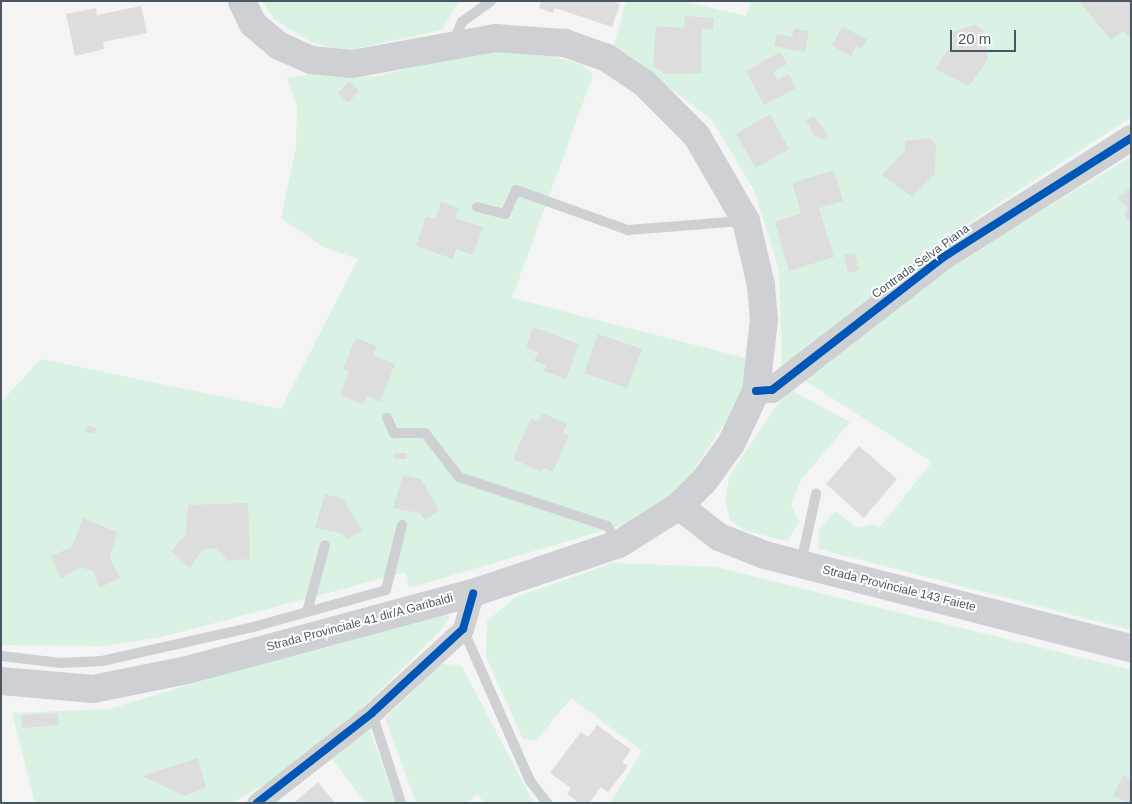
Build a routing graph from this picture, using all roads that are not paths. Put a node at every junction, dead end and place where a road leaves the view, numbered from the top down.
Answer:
1 (242, 1) edge
2 (491, 1) edge
3 (452, 47) junction
4 (1131, 138) edge
5 (477, 208) dead end
6 (746, 221) junction
7 (756, 391) junction
8 (387, 418) dead end
9 (816, 494) dead end
10 (679, 506) junction
11 (402, 525) dead end
12 (619, 544) junction
13 (325, 545) dead end
14 (801, 564) junction
15 (473, 593) junction
16 (307, 612) junction
17 (463, 629) junction
18 (260, 638) junction
19 (1131, 648) edge
20 (1, 656) edge
21 (1, 681) edge
22 (372, 713) junction
23 (257, 803) edge
24 (401, 803) edge
25 (547, 803) edge

1 - 3 main road, Strada Provinciale 41 dir/A Garibaldi
2 - 3 lane
3 - 6 main road, Strada Provinciale 41 dir/A Garibaldi
4 - 7 street, Contrada Selva Piana
5 - 6 lane
6 - 7 main road, Strada Provinciale 41 dir/A Garibaldi
7 - 10 main road, Strada Provinciale 41 dir/A Garibaldi
8 - 12 lane
9 - 14 lane
10 - 12 main road, Strada Provinciale 41 dir/A Garibaldi
10 - 14 main road, Strada Provinciale 143 Faiete
11 - 16 lane
12 - 15 main road, Strada Provinciale 41 dir/A Garibaldi
13 - 16 lane
14 - 19 main road, Strada Provinciale 143 Faiete
15 - 17 street
15 - 18 main road, Strada Provinciale 41 dir/A Garibaldi
16 - 18 lane
17 - 22 street
17 - 25 lane
18 - 20 lane
18 - 21 main road, Strada Provinciale 41 dir/A Garibaldi
22 - 23 street
22 - 24 lane

